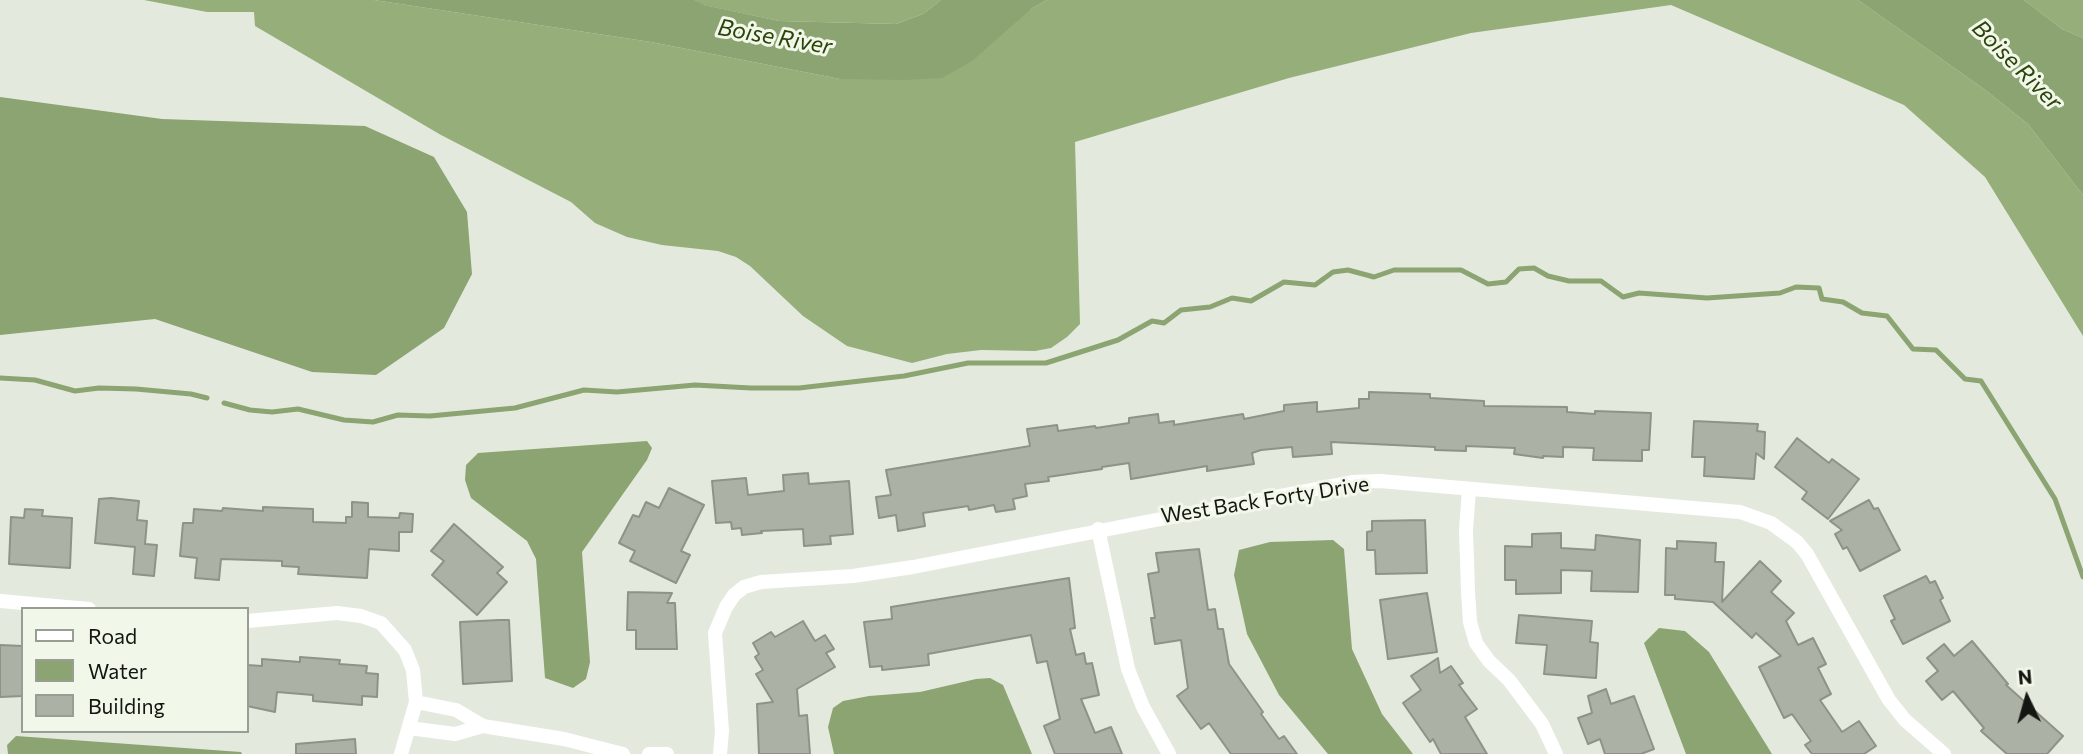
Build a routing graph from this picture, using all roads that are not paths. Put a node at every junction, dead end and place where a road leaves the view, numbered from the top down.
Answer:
1 (1469, 489) junction
2 (1098, 529) junction
3 (0, 601) edge
4 (67, 607) edge
5 (248, 621) edge
6 (416, 702) junction
7 (483, 726) junction
8 (409, 728) junction
9 (401, 754) edge
10 (623, 754) edge
11 (649, 754) edge
12 (667, 754) edge
13 (720, 754) edge
14 (1169, 754) edge
15 (1556, 754) edge
16 (1944, 754) edge

1 - 2 street, West Back Forty Drive
1 - 15 street
1 - 16 street, West Back Forty Drive
2 - 13 street, West Back Forty Drive
2 - 14 street
3 - 4 street
5 - 6 street
6 - 7 street
6 - 8 street
7 - 8 street
7 - 10 street
8 - 9 street
11 - 12 street

